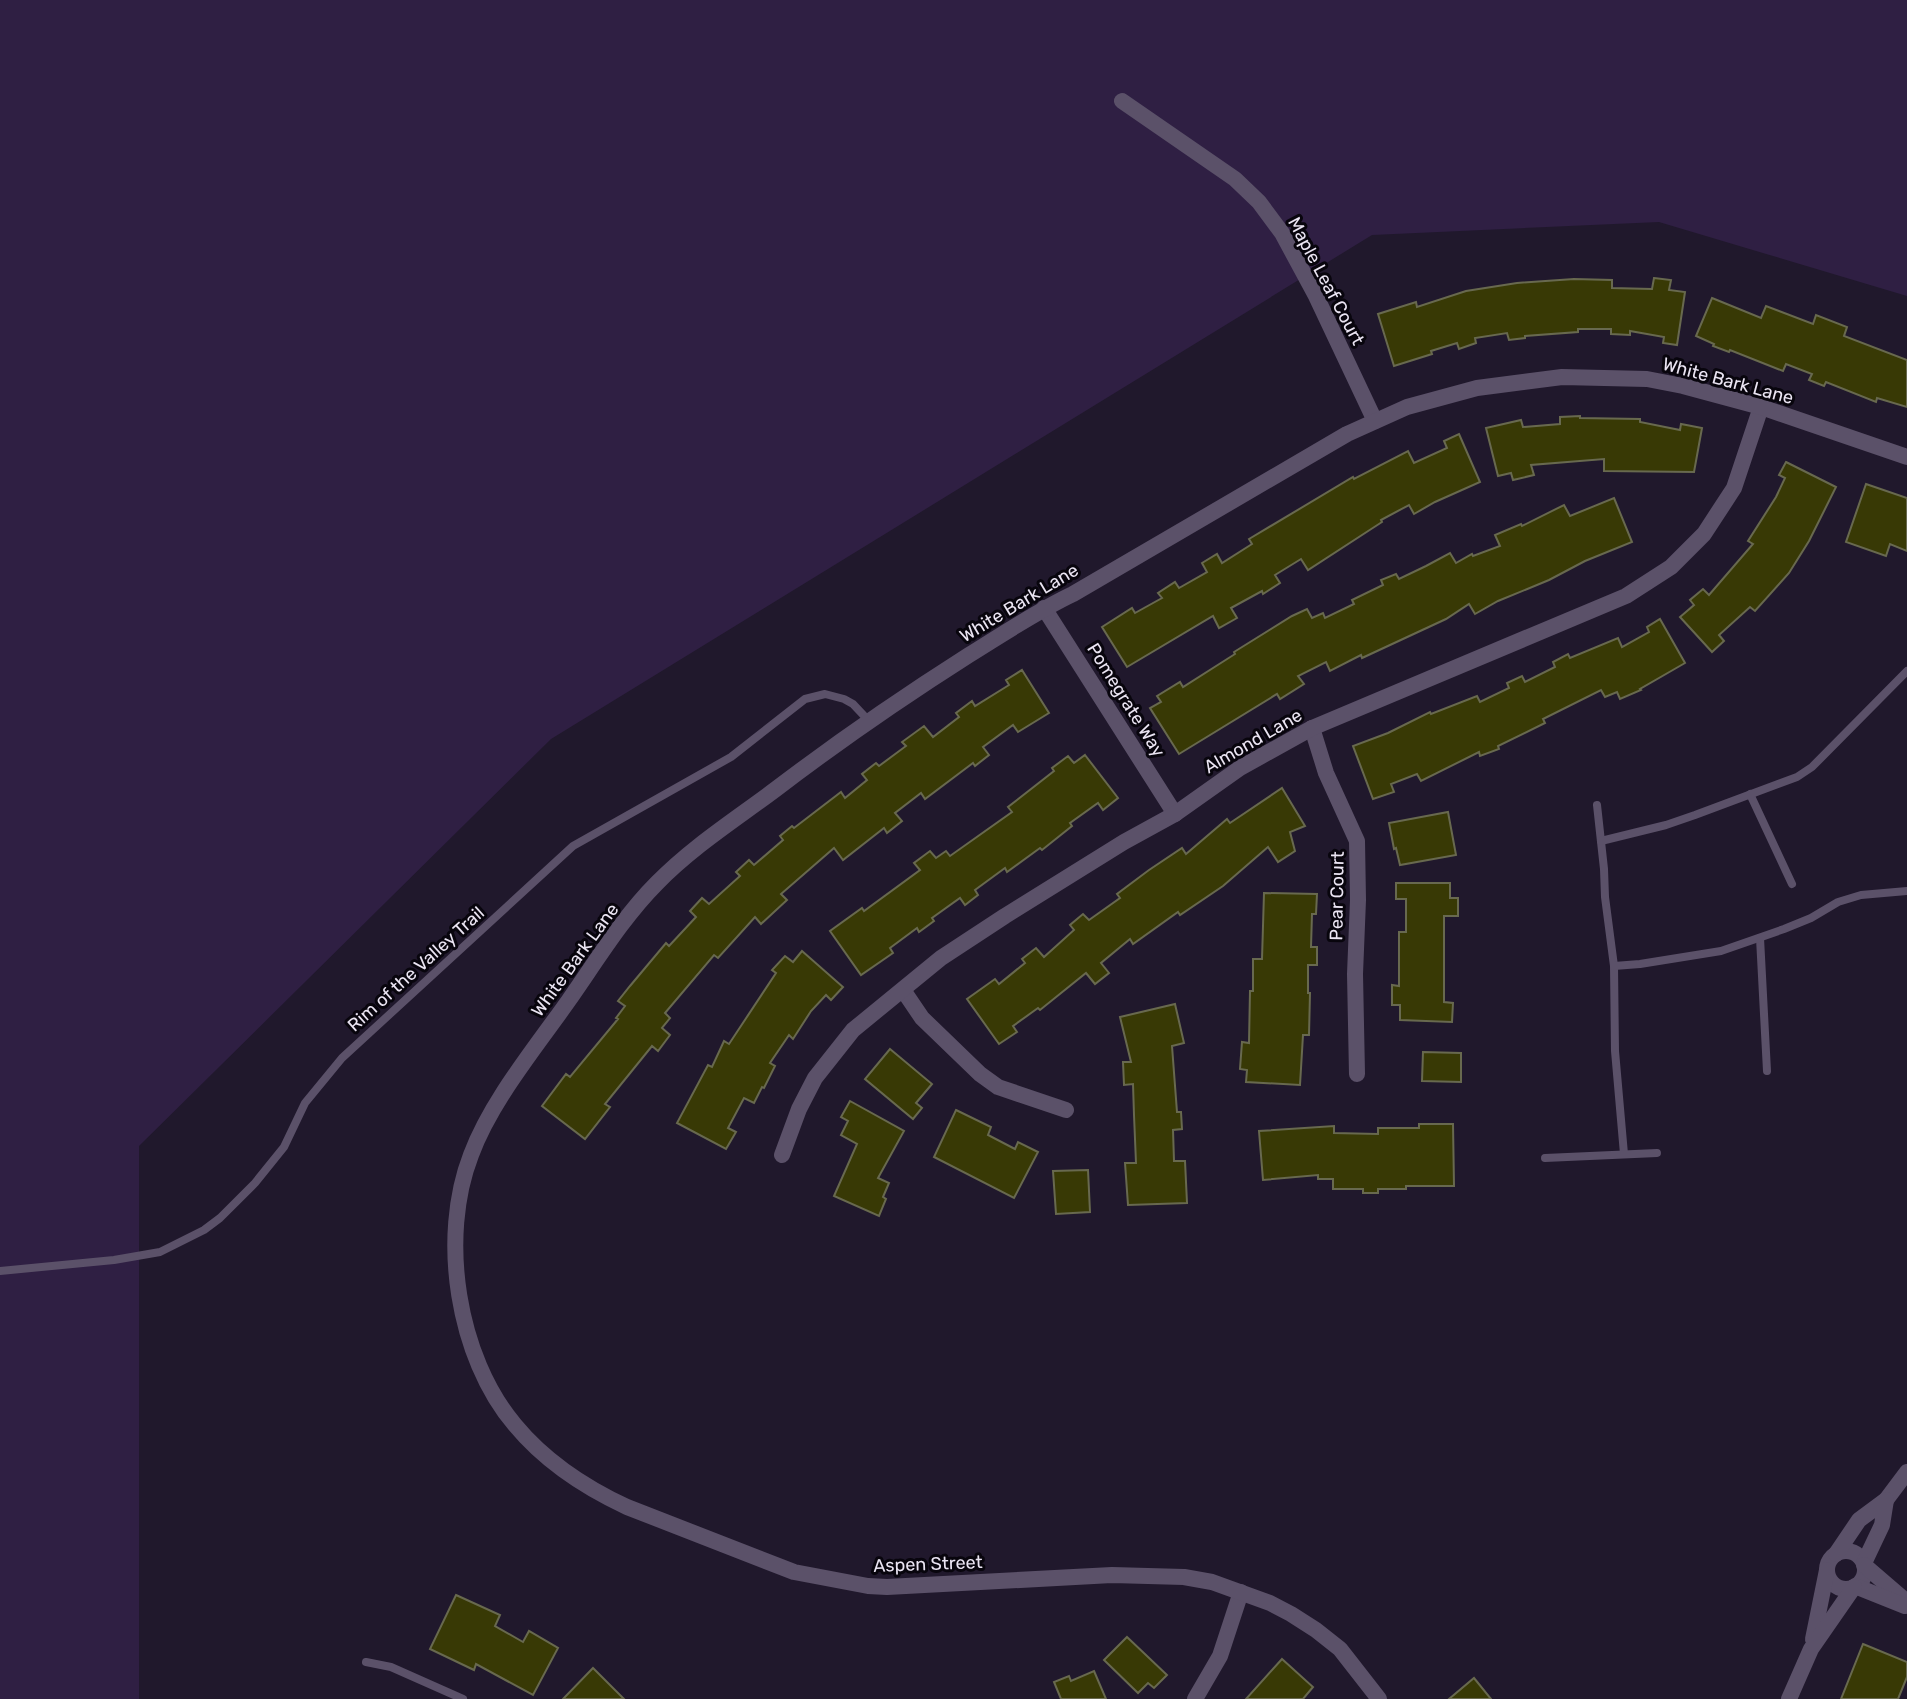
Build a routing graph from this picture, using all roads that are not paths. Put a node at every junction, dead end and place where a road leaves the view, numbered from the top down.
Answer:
1 (1122, 101) dead end
2 (1761, 407) junction
3 (1375, 421) junction
4 (1907, 457) edge
5 (1044, 608) junction
6 (1907, 671) edge
7 (869, 720) junction
8 (1312, 728) junction
9 (1750, 794) junction
10 (1597, 805) dead end
11 (1175, 814) junction
12 (1601, 841) junction
13 (1792, 884) dead end
14 (1907, 891) edge
15 (1760, 938) junction
16 (1614, 966) junction
17 (903, 990) junction
18 (1767, 1071) dead end
19 (1357, 1074) dead end
20 (1066, 1110) dead end
21 (1657, 1153) dead end
22 (1624, 1154) junction
23 (782, 1155) dead end
24 (1545, 1158) dead end
25 (0, 1271) edge
26 (463, 1315) joint
27 (1907, 1472) edge
28 (1886, 1500) junction
29 (1836, 1554) junction
30 (1864, 1564) junction
31 (1828, 1570) junction
32 (1854, 1586) junction
33 (1241, 1592) junction
34 (1907, 1605) edge
35 (1811, 1648) junction
36 (366, 1662) dead end
37 (463, 1699) edge
38 (1195, 1699) edge
39 (1379, 1699) edge
40 (1789, 1699) edge

1 - 3 street, Maple Leaf Court
2 - 3 street, White Bark Lane
2 - 4 street, White Bark Lane
2 - 8 street, Almond Lane
3 - 5 street, White Bark Lane
5 - 7 street, White Bark Lane
5 - 11 street, Pomegrate Way
6 - 9 lane
7 - 25 lane, Rim of the Valley Trail
7 - 26 street, White Bark Lane
8 - 11 street, Almond Lane
8 - 19 street, Pear Court
9 - 12 lane
9 - 13 lane
10 - 12 lane
11 - 17 street, Almond Lane
12 - 16 lane
14 - 15 lane
15 - 16 lane
15 - 18 lane
16 - 22 lane
17 - 20 street
17 - 23 street, Almond Lane
21 - 22 lane
22 - 24 lane
26 - 33 street, Aspen Street
27 - 28 street
28 - 29 street
28 - 30 street
29 - 30 street
29 - 31 street
30 - 32 street
30 - 34 street
31 - 32 street
31 - 35 street
32 - 34 street
32 - 35 street
33 - 38 street
33 - 39 street, Aspen Street
35 - 40 street
36 - 37 lane

